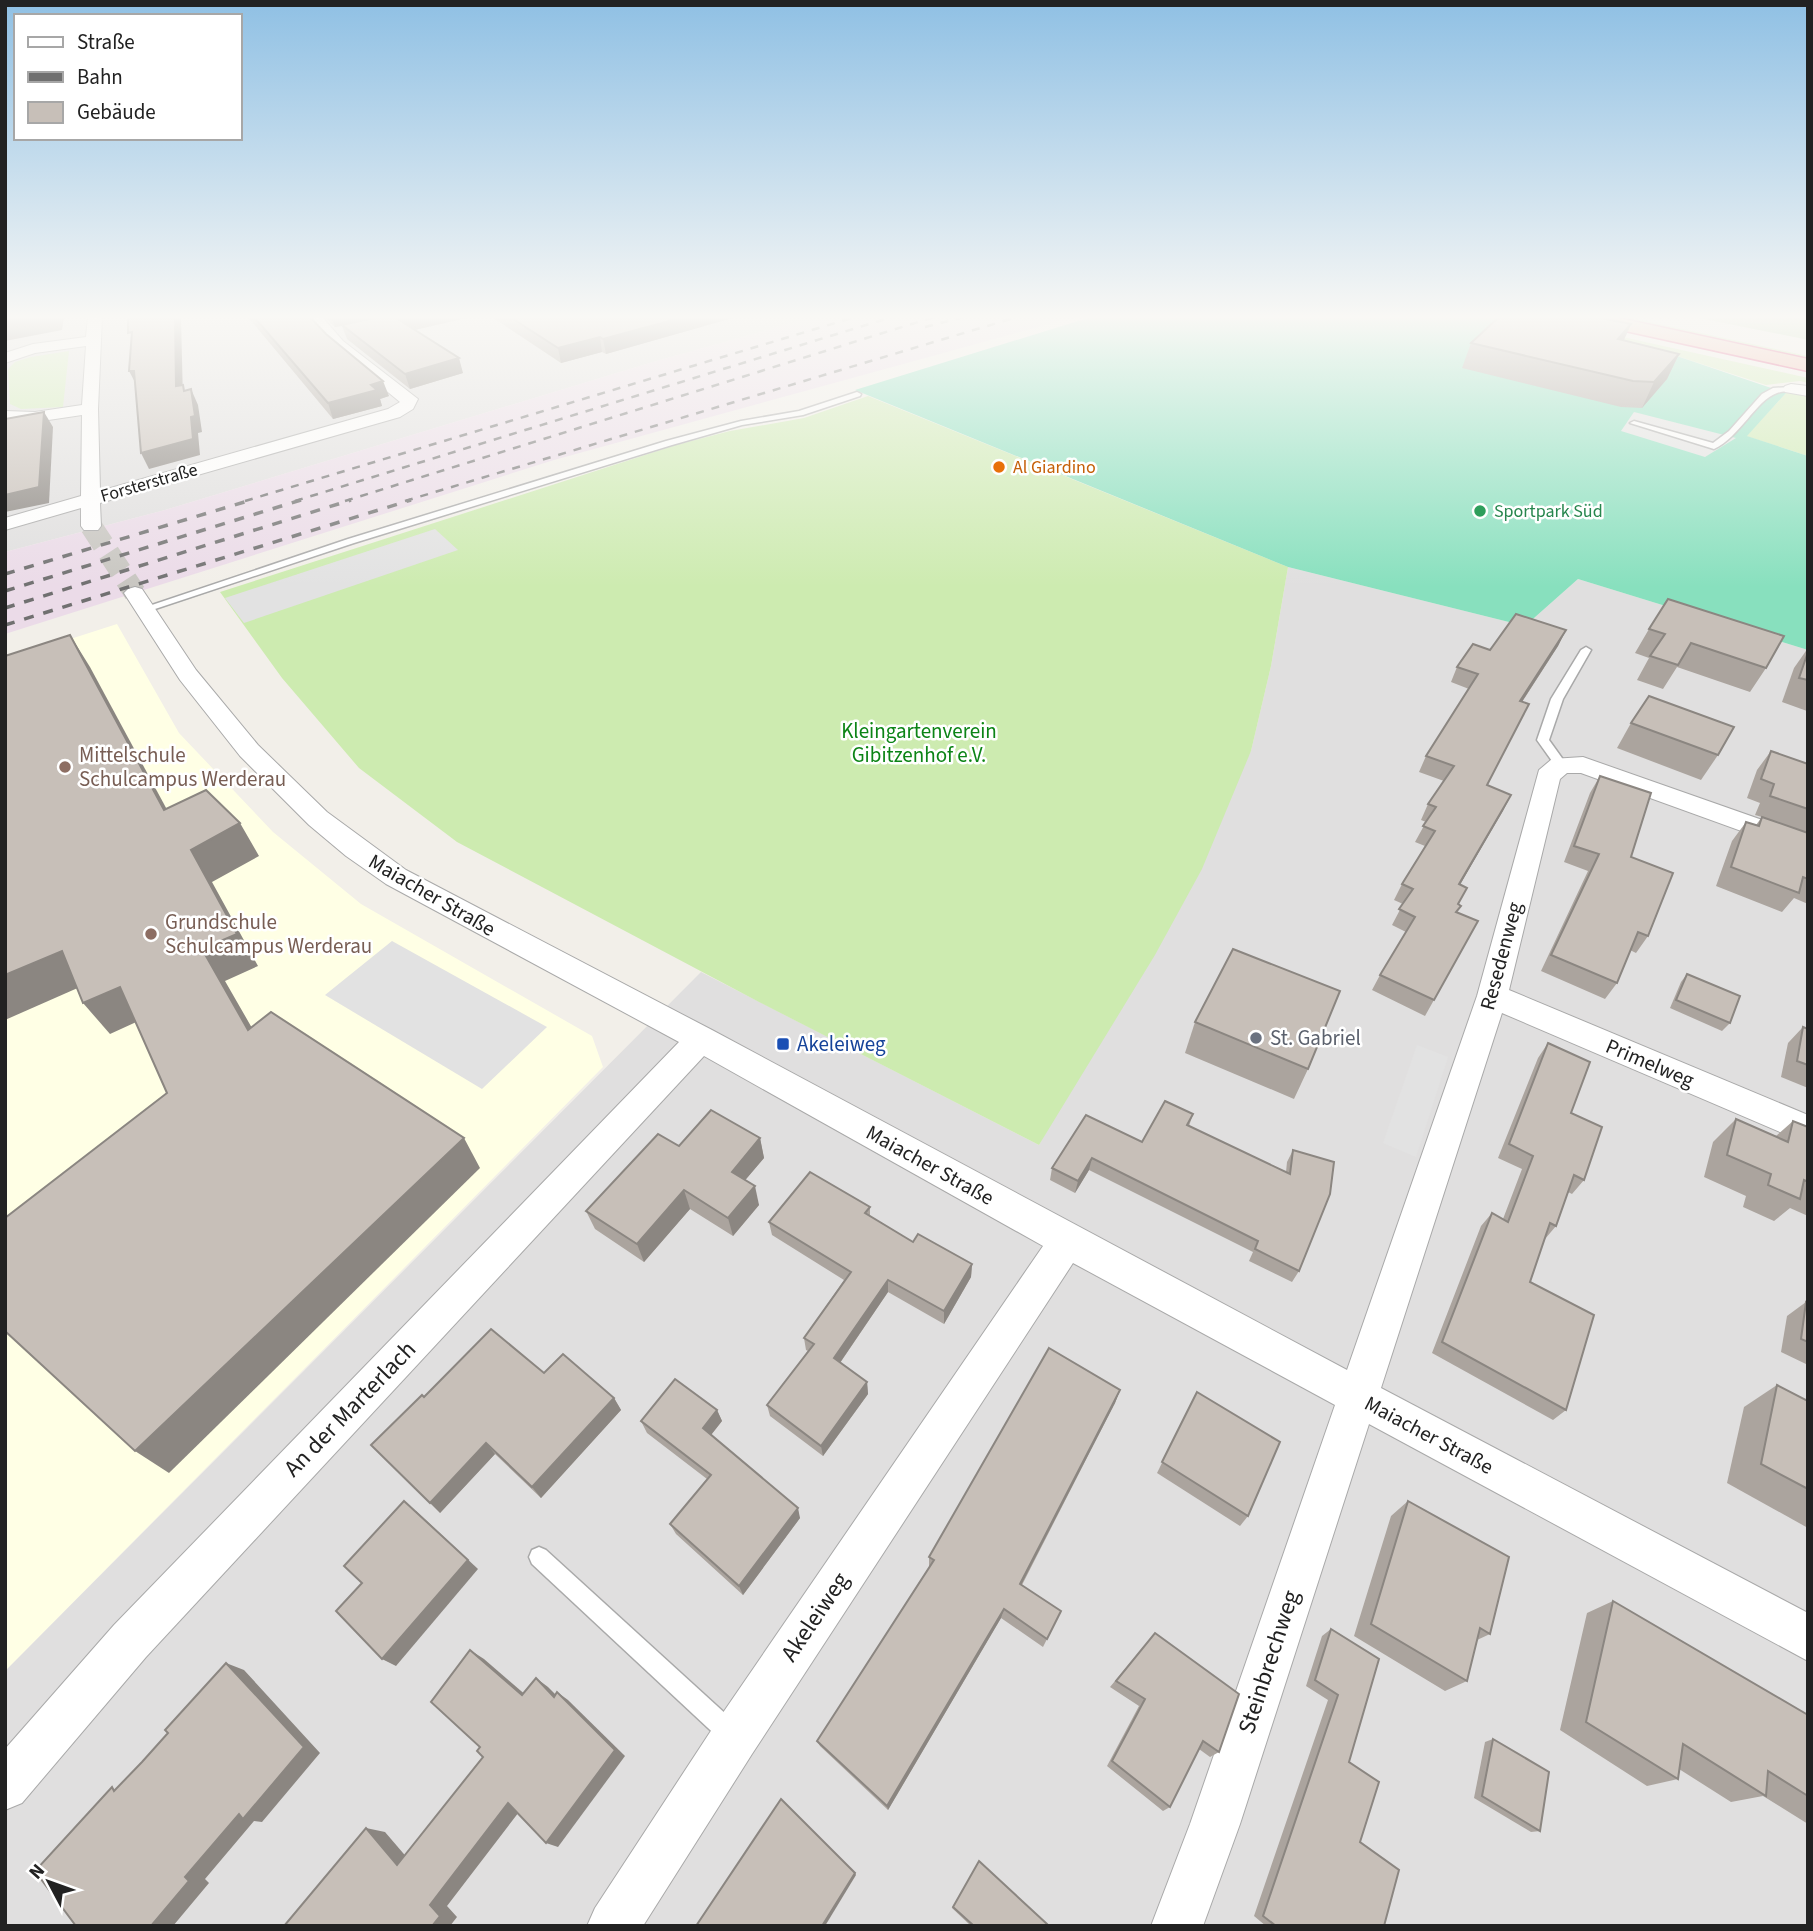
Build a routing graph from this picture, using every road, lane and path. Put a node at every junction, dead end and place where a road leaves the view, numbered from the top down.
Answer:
1 (402, 407) edge
2 (818, 407) edge
3 (1755, 407) edge
4 (90, 410) joint
5 (5, 416) edge
6 (1634, 423) dead end
7 (89, 500) junction
8 (5, 524) edge
9 (91, 526) tunnel mouth
10 (140, 601) joint
11 (1586, 650) dead end
12 (1561, 765) junction
13 (1808, 846) edge
14 (1492, 996) junction
15 (701, 1039) junction
16 (1808, 1130) edge
17 (1067, 1241) junction
18 (1357, 1396) junction
19 (539, 1557) dead end
20 (1808, 1638) edge
21 (735, 1737) junction
22 (5, 1786) edge
23 (613, 1926) edge
24 (1177, 1926) edge

1 - 7 street, Forsterstraße
2 - 10 lane
3 - 6 lane
4 - 5 street
4 - 7 street
7 - 8 street, Forsterstraße
7 - 9 street
10 - 15 street, Maiacher Straße
11 - 12 lane
12 - 13 street
12 - 14 street, Resedenweg
14 - 16 street, Primelweg
14 - 18 street, Resedenweg
15 - 17 street, Maiacher Straße
15 - 22 street, An der Marterlach
17 - 18 street, Maiacher Straße
17 - 21 street, Akeleiweg
18 - 20 street, Maiacher Straße
18 - 24 street, Steinbrechweg
19 - 21 lane
21 - 23 street, Akeleiweg

